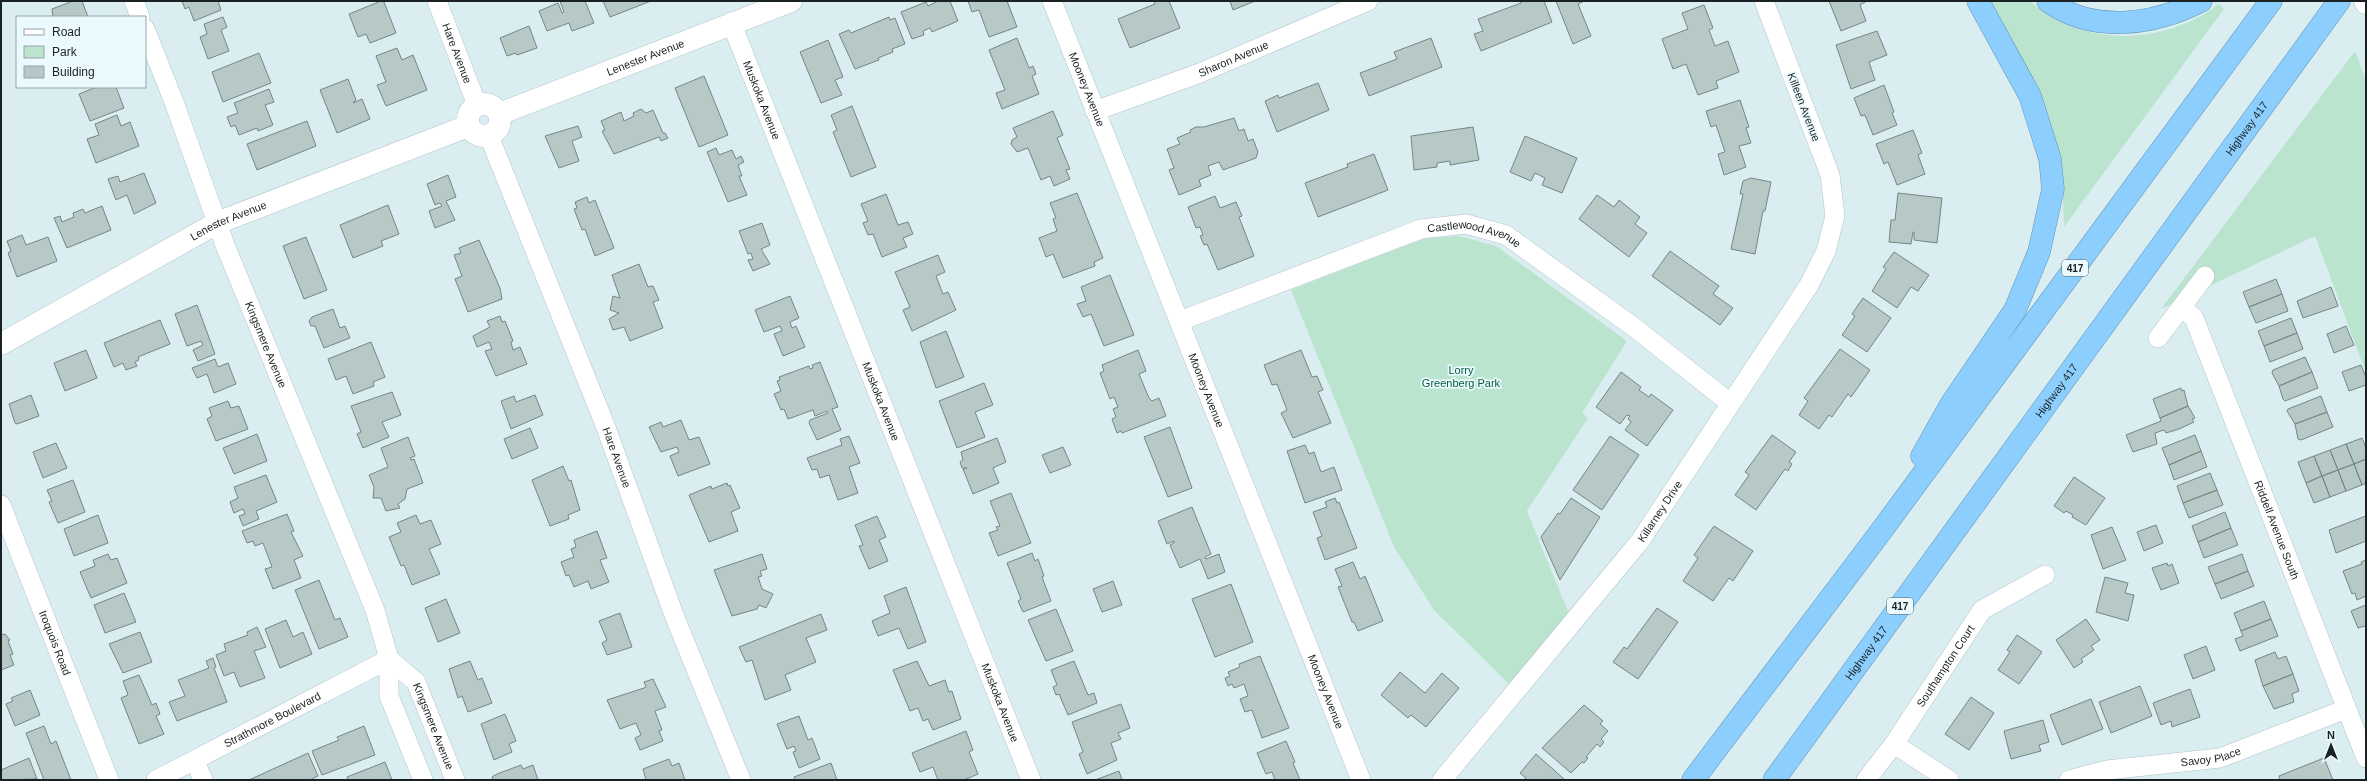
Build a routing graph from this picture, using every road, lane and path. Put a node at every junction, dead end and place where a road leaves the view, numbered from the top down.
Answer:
1 (134, 1) edge
2 (437, 1) edge
3 (791, 1) edge
4 (1052, 1) edge
5 (1368, 1) edge
6 (1764, 1) edge
7 (1978, 1) edge
8 (2048, 1) edge
9 (2201, 1) edge
10 (2272, 1) edge
11 (2338, 3) edge
12 (140, 16) edge
13 (732, 22) junction
14 (146, 32) edge
15 (477, 105) junction
16 (1096, 111) junction
17 (499, 114) junction
18 (468, 126) junction
19 (489, 136) junction
20 (1835, 216) joint
21 (217, 224) junction
22 (2205, 276) dead end
23 (2182, 307) junction
24 (1180, 321) junction
25 (2158, 338) dead end
26 (1, 344) edge
27 (1730, 403) junction
28 (1, 505) edge
29 (1879, 534) junction
30 (2045, 575) dead end
31 (389, 659) junction
32 (2346, 709) junction
33 (1894, 744) junction
34 (2366, 758) edge
35 (195, 761) junction
36 (109, 780) edge
37 (156, 780) edge
38 (203, 780) edge
39 (423, 780) edge
40 (455, 780) edge
41 (740, 780) edge
42 (1031, 780) edge
43 (1361, 780) edge
44 (1442, 780) edge
45 (1693, 780) edge
46 (1774, 780) edge
47 (1866, 780) edge
48 (1949, 780) edge
49 (2069, 780) edge

1 - 12 street
2 - 15 street, Hare Avenue
3 - 13 street, Lenester Avenue
4 - 16 street, Mooney Avenue
5 - 16 street, Sharon Avenue
6 - 20 street, Killeen Avenue
7 - 29 highway
8 - 9 highway
10 - 29 highway, 417
11 - 46 highway, Highway 417 / 417
13 - 17 street, Lenester Avenue
13 - 42 street, Muskoka Avenue
14 - 21 street, Kingsmere Avenue
15 - 17 street
15 - 18 street
16 - 24 street, Mooney Avenue
17 - 19 street
18 - 19 street
18 - 21 street, Lenester Avenue
19 - 41 street, Hare Avenue
20 - 27 street, Killarney Drive
21 - 26 street, Lenester Avenue
21 - 31 street, Kingsmere Avenue
22 - 23 street
23 - 25 street
23 - 32 street, Riddell Avenue South
24 - 27 street, Castlewood Avenue
24 - 43 street, Mooney Avenue
27 - 44 street, Killarney Drive
28 - 36 street, Iroquois Road
29 - 45 highway, 417
30 - 33 street, Southampton Court
31 - 35 street, Strathmore Boulevard
31 - 39 street, Kingsmere Avenue
31 - 40 street, Kingsmere Avenue
32 - 34 street, Riddell Avenue South
32 - 49 street, Savoy Place
33 - 47 street, Southampton Court
33 - 48 street
35 - 37 street, Strathmore Boulevard
35 - 38 street

